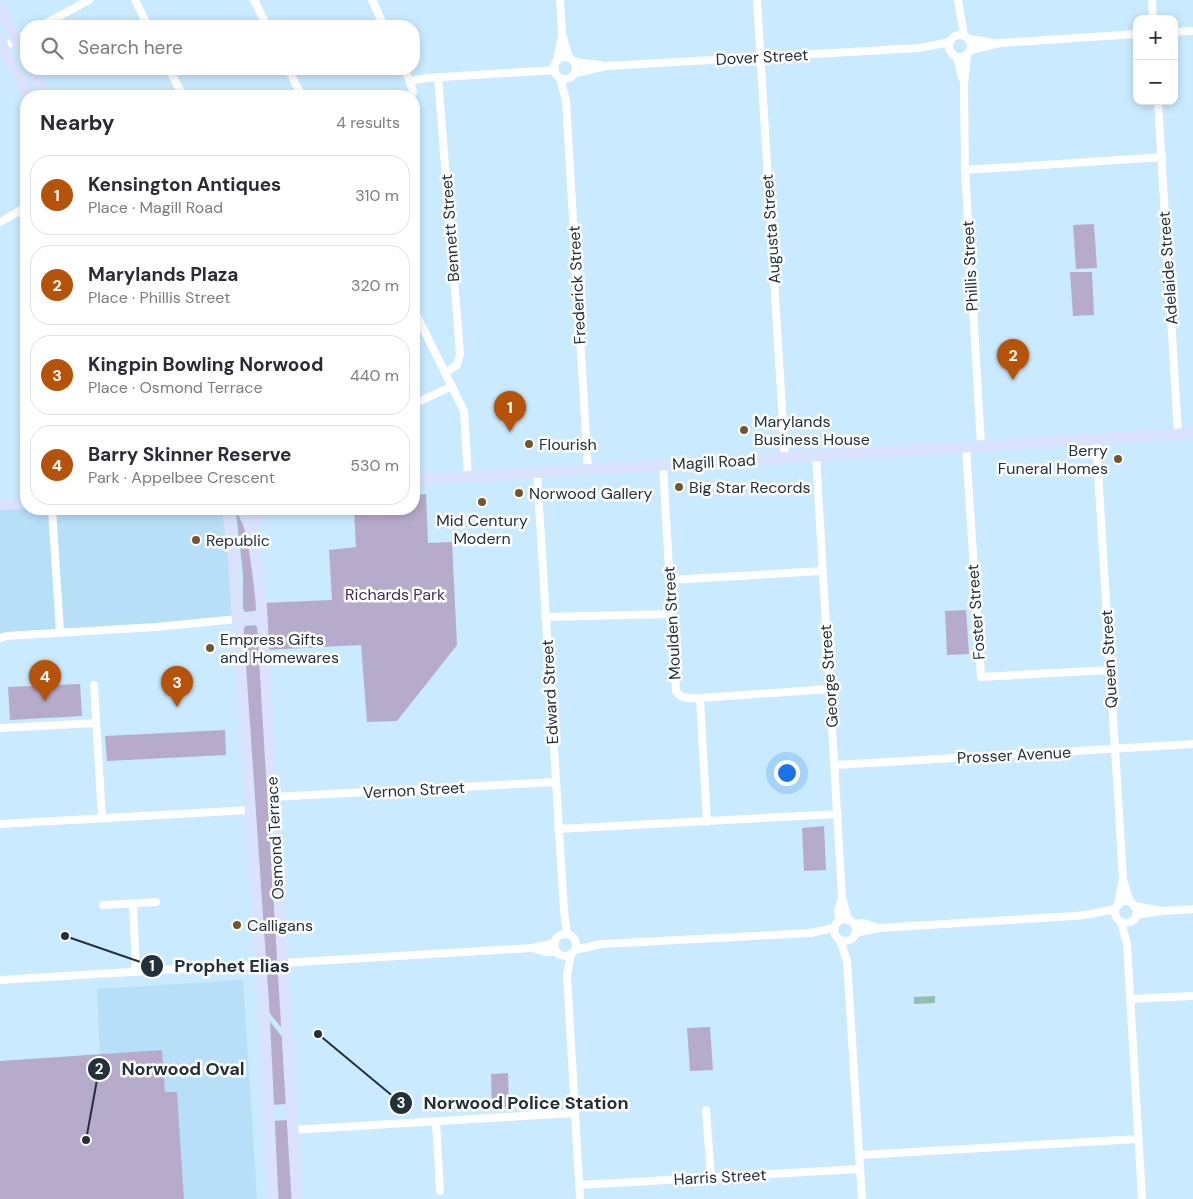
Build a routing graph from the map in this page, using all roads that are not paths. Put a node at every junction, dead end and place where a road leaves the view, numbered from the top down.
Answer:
1 (89, 0) edge
2 (135, 0) edge
3 (254, 0) edge
4 (372, 0) edge
5 (560, 0) edge
6 (758, 0) edge
7 (1152, 0) edge
8 (958, 2) edge
9 (0, 7) edge
10 (1153, 15) edge
11 (52, 20) edge
12 (145, 20) edge
13 (264, 20) edge
14 (381, 20) edge
15 (1193, 30) edge
16 (1178, 32) edge
17 (562, 34) junction
18 (1133, 34) edge
19 (20, 36) edge
20 (20, 37) edge
21 (963, 37) junction
22 (1000, 43) junction
23 (1, 45) edge
24 (950, 46) junction
25 (969, 53) junction
26 (957, 56) junction
27 (761, 57) junction
28 (557, 60) junction
29 (572, 60) junction
30 (606, 66) junction
31 (555, 70) junction
32 (34, 75) edge
33 (172, 75) edge
34 (291, 75) edge
35 (408, 75) edge
36 (573, 76) junction
37 (438, 77) junction
38 (560, 78) junction
39 (410, 81) junction
40 (964, 85) junction
41 (25, 90) edge
42 (41, 90) edge
43 (180, 90) edge
44 (299, 90) edge
45 (412, 90) edge
46 (566, 101) junction
47 (1158, 105) edge
48 (1162, 157) junction
49 (965, 170) junction
50 (20, 210) edge
51 (0, 222) edge
52 (420, 322) edge
53 (445, 372) junction
54 (452, 386) junction
55 (420, 401) edge
56 (1193, 432) edge
57 (1178, 434) junction
58 (1096, 439) junction
59 (981, 446) junction
60 (966, 447) junction
61 (816, 456) junction
62 (786, 458) junction
63 (663, 465) junction
64 (588, 470) junction
65 (537, 473) junction
66 (468, 477) junction
67 (420, 480) edge
68 (20, 503) edge
69 (0, 505) edge
70 (52, 515) edge
71 (228, 515) edge
72 (246, 515) edge
73 (259, 515) edge
74 (251, 533) junction
75 (822, 571) junction
76 (670, 580) junction
77 (671, 614) junction
78 (262, 618) junction
79 (546, 618) junction
80 (238, 620) junction
81 (60, 632) junction
82 (0, 638) edge
83 (1110, 670) junction
84 (94, 685) dead end
85 (829, 689) junction
86 (700, 698) junction
87 (96, 722) junction
88 (0, 728) edge
89 (1193, 744) edge
90 (1114, 749) junction
91 (835, 765) junction
92 (555, 782) junction
93 (272, 797) junction
94 (250, 810) junction
95 (838, 814) junction
96 (102, 818) junction
97 (707, 822) junction
98 (0, 824) edge
99 (558, 829) junction
100 (1123, 878) junction
101 (842, 897) junction
102 (156, 902) dead end
103 (133, 904) junction
104 (1132, 904) junction
105 (103, 905) dead end
106 (1193, 909) edge
107 (1161, 911) junction
108 (1117, 913) junction
109 (1136, 915) junction
110 (851, 922) junction
111 (1130, 922) junction
112 (878, 928) junction
113 (837, 931) junction
114 (564, 935) junction
115 (853, 936) junction
116 (575, 940) junction
117 (555, 943) junction
118 (601, 944) junction
119 (1127, 944) junction
120 (532, 948) junction
121 (573, 952) junction
122 (559, 953) junction
123 (847, 961) junction
124 (282, 963) junction
125 (260, 964) junction
126 (136, 972) junction
127 (567, 975) junction
128 (0, 980) edge
129 (1193, 996) edge
130 (1131, 999) junction
131 (706, 1110) dead end
132 (574, 1113) junction
133 (436, 1122) junction
134 (292, 1130) junction
135 (1138, 1139) junction
136 (859, 1155) junction
137 (860, 1168) junction
138 (711, 1177) junction
139 (579, 1185) junction
140 (440, 1191) dead end
141 (272, 1199) edge
142 (297, 1199) edge
143 (580, 1199) edge
144 (862, 1199) edge
145 (1142, 1199) edge

1 - 11 street
2 - 12 street
3 - 13 street
4 - 14 street
5 - 17 street
6 - 27 street, Augusta Street
7 - 10 street
8 - 21 street
9 - 19 street
15 - 16 street
17 - 28 street
17 - 29 street
18 - 22 street
20 - 23 street
21 - 22 street
21 - 24 street
21 - 25 street, Phillis Street
22 - 25 street
23 - 41 street
24 - 26 street
24 - 27 street, Dover Street
25 - 26 street
25 - 40 street, Phillis Street
26 - 40 street, Phillis Street
27 - 30 street, Dover Street
27 - 62 street, Augusta Street
28 - 29 street
28 - 31 street
29 - 30 street, Dover Street
29 - 36 street
30 - 36 street, Dover Street
31 - 37 street
31 - 38 street
32 - 42 street
33 - 43 street
34 - 44 street
35 - 39 street
36 - 38 street
36 - 46 street, Frederick Street
37 - 39 street
37 - 53 street, Bennett Street
38 - 46 street, Frederick Street
39 - 45 street
40 - 49 street, Phillis Street
46 - 64 street, Frederick Street
47 - 48 street, Adelaide Street
48 - 49 street
48 - 57 street, Adelaide Street
49 - 59 street, Phillis Street
50 - 51 street
52 - 53 street
53 - 54 street
54 - 55 street
54 - 66 street
56 - 57 street, Magill Road
57 - 58 street, Magill Road
58 - 59 street, Magill Road
58 - 83 street, Queen Street
59 - 60 street, Magill Road
60 - 61 street, Magill Road
60 - 83 street, Foster Street
61 - 62 street, Magill Road
61 - 75 street, George Street
62 - 63 street, Magill Road
63 - 64 street, Magill Road
63 - 76 street, Moulden Street
64 - 65 street, Magill Road
65 - 66 street, Magill Road
65 - 79 street, Edward Street
66 - 67 street, Magill Road
68 - 69 street
70 - 81 street
71 - 80 street, Osmond Terrace
72 - 74 street, Osmond Terrace
73 - 74 street
74 - 78 street, Osmond Terrace
75 - 76 street
75 - 85 street, George Street
76 - 77 street, Moulden Street
77 - 79 street
77 - 86 street, Moulden Street
78 - 80 street
78 - 93 street, Osmond Terrace
79 - 92 street, Edward Street
80 - 81 street
80 - 94 street, Osmond Terrace
81 - 82 street
83 - 90 street, Queen Street
84 - 87 street
85 - 86 street
85 - 91 street, George Street
86 - 97 street, Moulden Street
87 - 88 street
87 - 96 street
89 - 90 street, Prosser Avenue
90 - 91 street, Prosser Avenue
90 - 100 street, Queen Street
91 - 95 street, George Street
92 - 93 street, Vernon Street
92 - 99 street, Edward Street
93 - 124 street, Osmond Terrace
94 - 96 street
94 - 125 street, Osmond Terrace
95 - 97 street
95 - 101 street, George Street
96 - 98 street
97 - 99 street
99 - 114 street, Edward Street
100 - 104 street, Queen Street
100 - 108 street, Queen Street
101 - 110 street, George Street
101 - 113 street, George Street
102 - 103 street
103 - 105 street
103 - 126 street
104 - 107 street
104 - 108 street
104 - 109 street, Queen Street
106 - 107 street
107 - 109 street
108 - 111 street
108 - 112 street
108 - 119 street, Queen Street
109 - 111 street
110 - 112 street
110 - 113 street
110 - 115 street, George Street
111 - 119 street, Queen Street
112 - 115 street
113 - 115 street
113 - 118 street
113 - 123 street, George Street
114 - 116 street
114 - 117 street
115 - 123 street, George Street
116 - 118 street
116 - 121 street
117 - 120 street
117 - 122 street
118 - 121 street
119 - 130 street, Queen Street
120 - 122 street
120 - 124 street
121 - 122 street
121 - 127 street
122 - 127 street
123 - 136 street, George Street
124 - 134 street, Osmond Terrace
125 - 126 street
125 - 141 street, Osmond Terrace
126 - 128 street
127 - 132 street
129 - 130 street
130 - 135 street, Queen Street
131 - 138 street
132 - 133 street
132 - 139 street
133 - 134 street
133 - 140 street
134 - 142 street, Osmond Terrace
135 - 136 street
135 - 145 street, Queen Street
136 - 137 street, George Street
137 - 138 street, Harris Street
137 - 144 street, George Street
138 - 139 street, Harris Street
139 - 143 street

